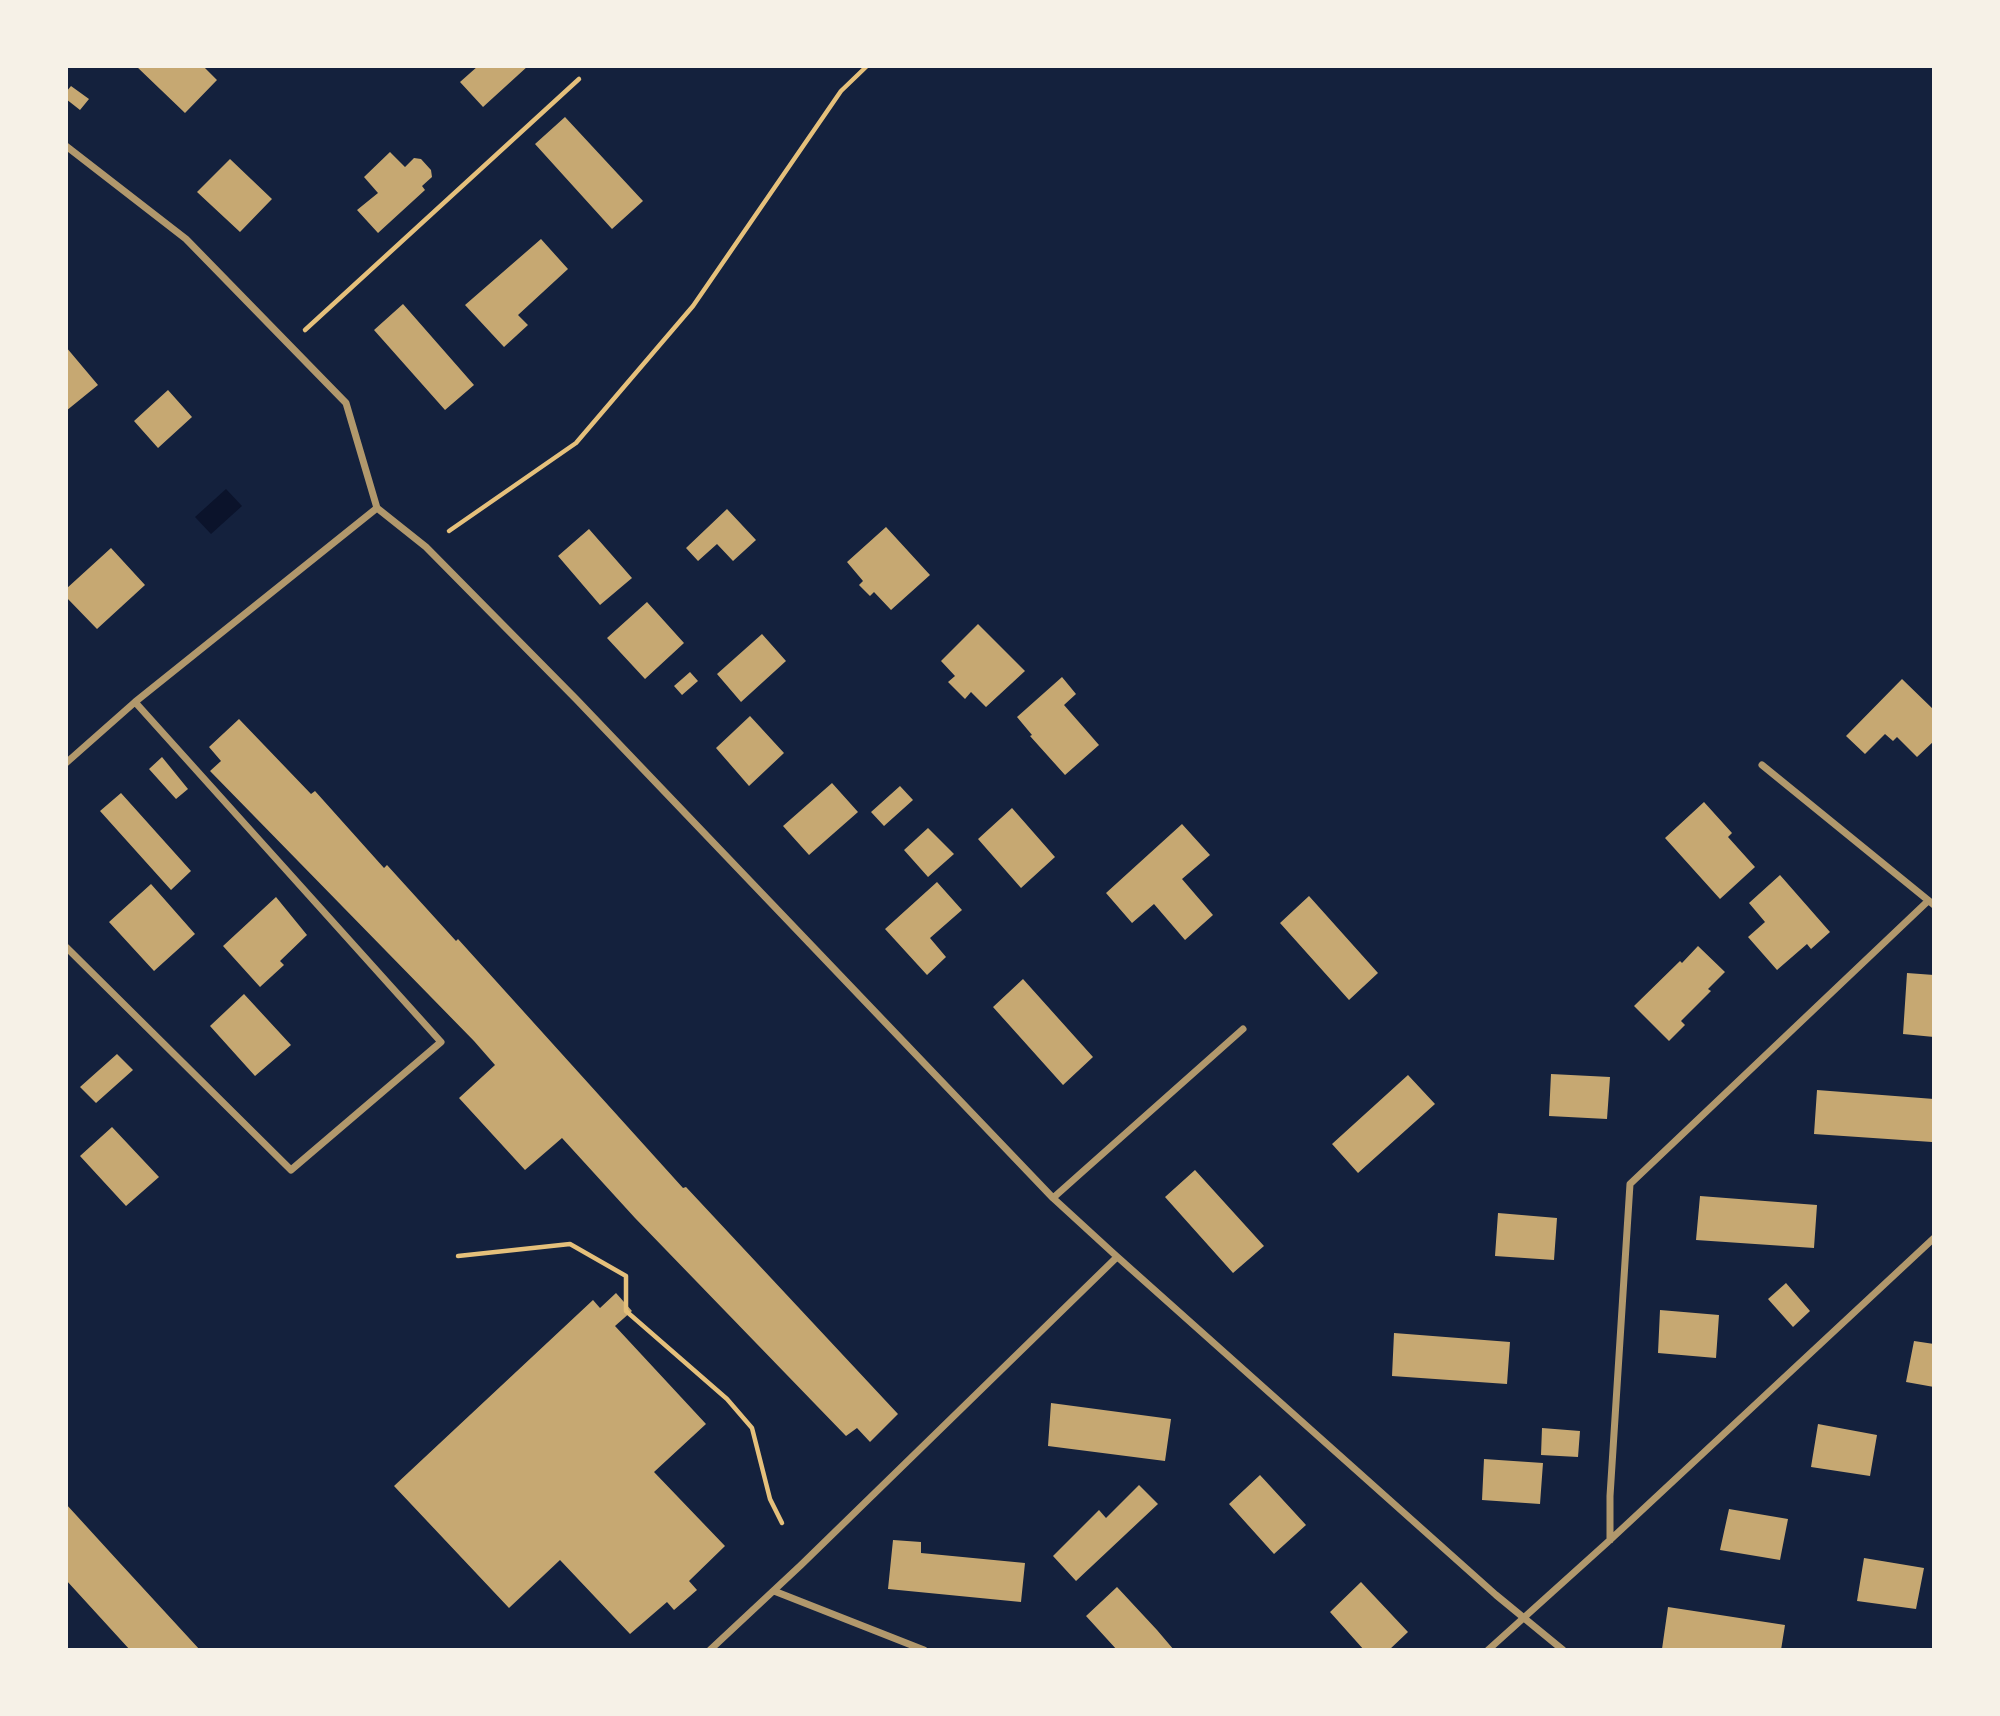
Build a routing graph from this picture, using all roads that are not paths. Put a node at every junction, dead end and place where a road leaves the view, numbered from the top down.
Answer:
1 (66, 146) edge
2 (377, 508) junction
3 (135, 702) junction
4 (66, 763) edge
5 (1762, 765) dead end
6 (1931, 903) edge
7 (66, 947) edge
8 (1243, 1029) dead end
9 (1054, 1198) junction
10 (1934, 1238) edge
11 (1117, 1256) junction
12 (1610, 1540) junction
13 (774, 1591) junction
14 (1524, 1619) junction
15 (710, 1650) edge
16 (923, 1650) edge
17 (1488, 1650) edge
18 (1563, 1650) edge

1 - 2 street
2 - 3 street
2 - 9 street
3 - 4 street
3 - 7 street
5 - 6 street
6 - 12 street
8 - 9 street
9 - 11 street
10 - 12 street
11 - 13 street
11 - 14 street
12 - 14 street
13 - 15 street
13 - 16 street
14 - 17 street
14 - 18 street

